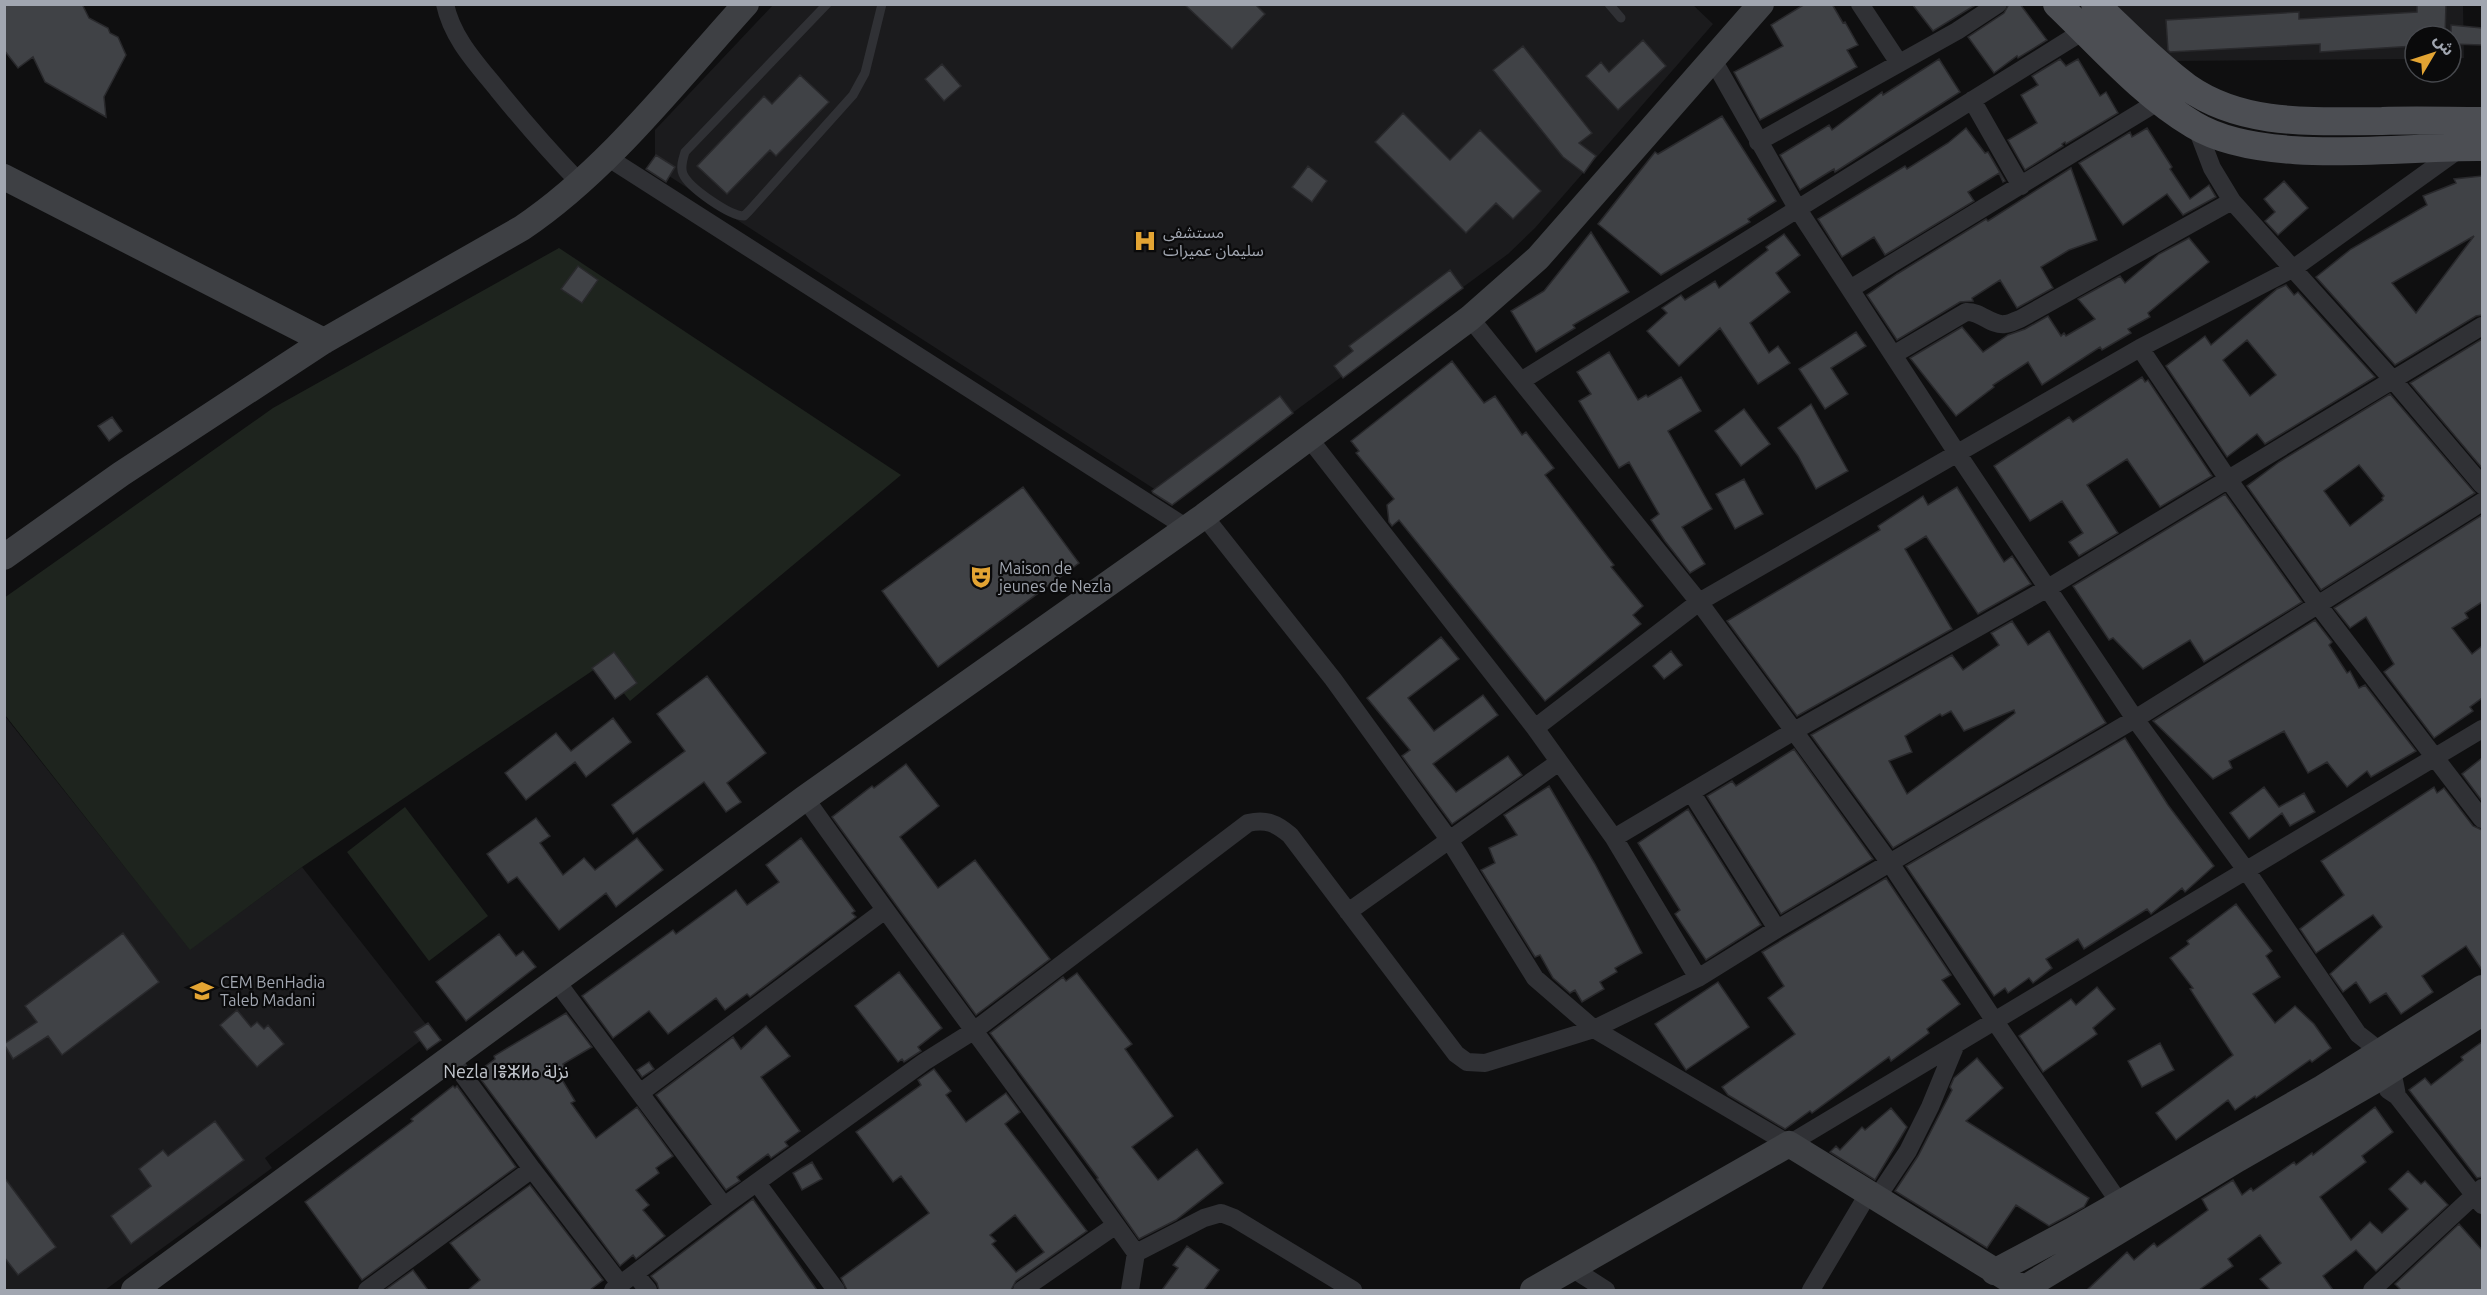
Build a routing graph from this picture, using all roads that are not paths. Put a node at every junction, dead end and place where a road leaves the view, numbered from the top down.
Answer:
1 (445, 4) edge
2 (746, 4) edge
3 (827, 4) edge
4 (882, 4) edge
5 (1609, 4) edge
6 (1761, 4) edge
7 (1860, 4) edge
8 (1998, 4) edge
9 (2057, 4) edge
10 (2090, 17) edge
11 (1621, 18) dead end
12 (1712, 58) junction
13 (1899, 63) junction
14 (1972, 100) junction
15 (2158, 101) junction
16 (2482, 121) edge
17 (2196, 126) junction
18 (1758, 142) junction
19 (2473, 147) edge
20 (607, 157) junction
21 (4, 177) edge
22 (580, 183) junction
23 (2021, 186) junction
24 (2232, 201) junction
25 (1797, 208) junction
26 (2294, 268) junction
27 (1850, 289) junction
28 (1470, 318) junction
29 (2482, 326) edge
30 (324, 341) junction
31 (2140, 348) junction
32 (1893, 355) junction
33 (2393, 380) junction
34 (1521, 381) junction
35 (1308, 436) junction
36 (1957, 453) junction
37 (2228, 479) junction
38 (2482, 485) edge
39 (2482, 502) edge
40 (1196, 522) junction
41 (4, 557) edge
42 (2048, 588) junction
43 (1699, 602) junction
44 (2318, 605) junction
45 (2135, 719) junction
46 (1535, 728) junction
47 (2482, 729) edge
48 (1794, 731) junction
49 (2435, 758) junction
50 (1559, 762) junction
51 (1691, 792) junction
52 (805, 798) junction
53 (2482, 819) edge
54 (1449, 838) junction
55 (1614, 838) junction
56 (1890, 863) junction
57 (2246, 870) junction
58 (885, 910) junction
59 (1348, 912) junction
60 (1777, 929) junction
61 (1698, 978) junction
62 (557, 982) junction
63 (2482, 988) edge
64 (2482, 1013) edge
65 (1994, 1020) junction
66 (1594, 1029) junction
67 (975, 1030) junction
68 (1956, 1044) junction
69 (450, 1057) junction
70 (2377, 1066) junction
71 (640, 1093) junction
72 (1789, 1144) junction
73 (532, 1169) junction
74 (757, 1183) junction
75 (1872, 1196) junction
76 (2480, 1196) edge
77 (2119, 1202) junction
78 (724, 1206) junction
79 (1116, 1225) junction
80 (1136, 1253) junction
81 (1573, 1269) junction
82 (1994, 1272) junction
83 (623, 1283) edge
84 (134, 1290) edge
85 (367, 1290) edge
86 (648, 1290) edge
87 (836, 1290) edge
88 (1022, 1290) edge
89 (1130, 1290) edge
90 (1353, 1290) edge
91 (1533, 1290) edge
92 (1606, 1290) edge
93 (1811, 1290) edge
94 (2024, 1290) edge
95 (2372, 1290) edge

1 - 22 street
2 - 20 street
3 - 4 lane
5 - 11 lane
6 - 12 street
7 - 13 street
8 - 13 street
9 - 10 main road
10 - 14 street
10 - 15 main road
10 - 16 main road
12 - 18 street
12 - 28 street
13 - 18 street
14 - 23 street
14 - 25 street
15 - 17 main road
15 - 23 street
17 - 19 main road
17 - 24 street
18 - 25 street
19 - 26 street
20 - 22 street
20 - 40 street
21 - 30 street
22 - 30 street
23 - 27 street
24 - 26 street
24 - 32 street
25 - 27 street
25 - 34 street
26 - 31 street
26 - 33 street
27 - 32 street
28 - 34 street
28 - 35 street
29 - 33 street
30 - 41 street
31 - 36 street
31 - 37 street
32 - 36 street
33 - 37 street
33 - 38 street
34 - 43 street
35 - 40 street
35 - 46 street
36 - 42 street
36 - 43 street
37 - 42 street
37 - 44 street
39 - 44 street
40 - 52 street
40 - 54 street
42 - 45 street
42 - 48 street
43 - 46 street
43 - 48 street
44 - 45 street
44 - 49 street
45 - 56 street
45 - 57 street
46 - 50 street
47 - 49 street
48 - 51 street
48 - 56 street
49 - 53 street
49 - 57 street
50 - 54 street
50 - 55 street
51 - 55 street
51 - 60 street
52 - 58 street
52 - 62 street
54 - 59 street
54 - 66 street
55 - 61 street
56 - 60 street
56 - 65 street
57 - 65 street
57 - 70 street
58 - 67 street
58 - 71 street
59 - 66 street
59 - 67 street
60 - 61 street
61 - 66 street
62 - 69 street
62 - 71 street
63 - 70 street
64 - 70 street
65 - 68 street
65 - 77 street
66 - 72 street
67 - 74 street
67 - 79 street
68 - 72 street
68 - 75 street
69 - 73 street
69 - 84 street
70 - 76 street
70 - 77 street
70 - 94 street
71 - 78 street
72 - 75 street
72 - 81 street
73 - 83 street
73 - 85 street
74 - 78 street
74 - 87 street
75 - 82 street
75 - 93 street
76 - 95 street
77 - 82 street
78 - 83 street
79 - 80 street
79 - 88 street
80 - 89 street
80 - 90 street
81 - 91 street
81 - 92 street
82 - 94 street
83 - 86 street

